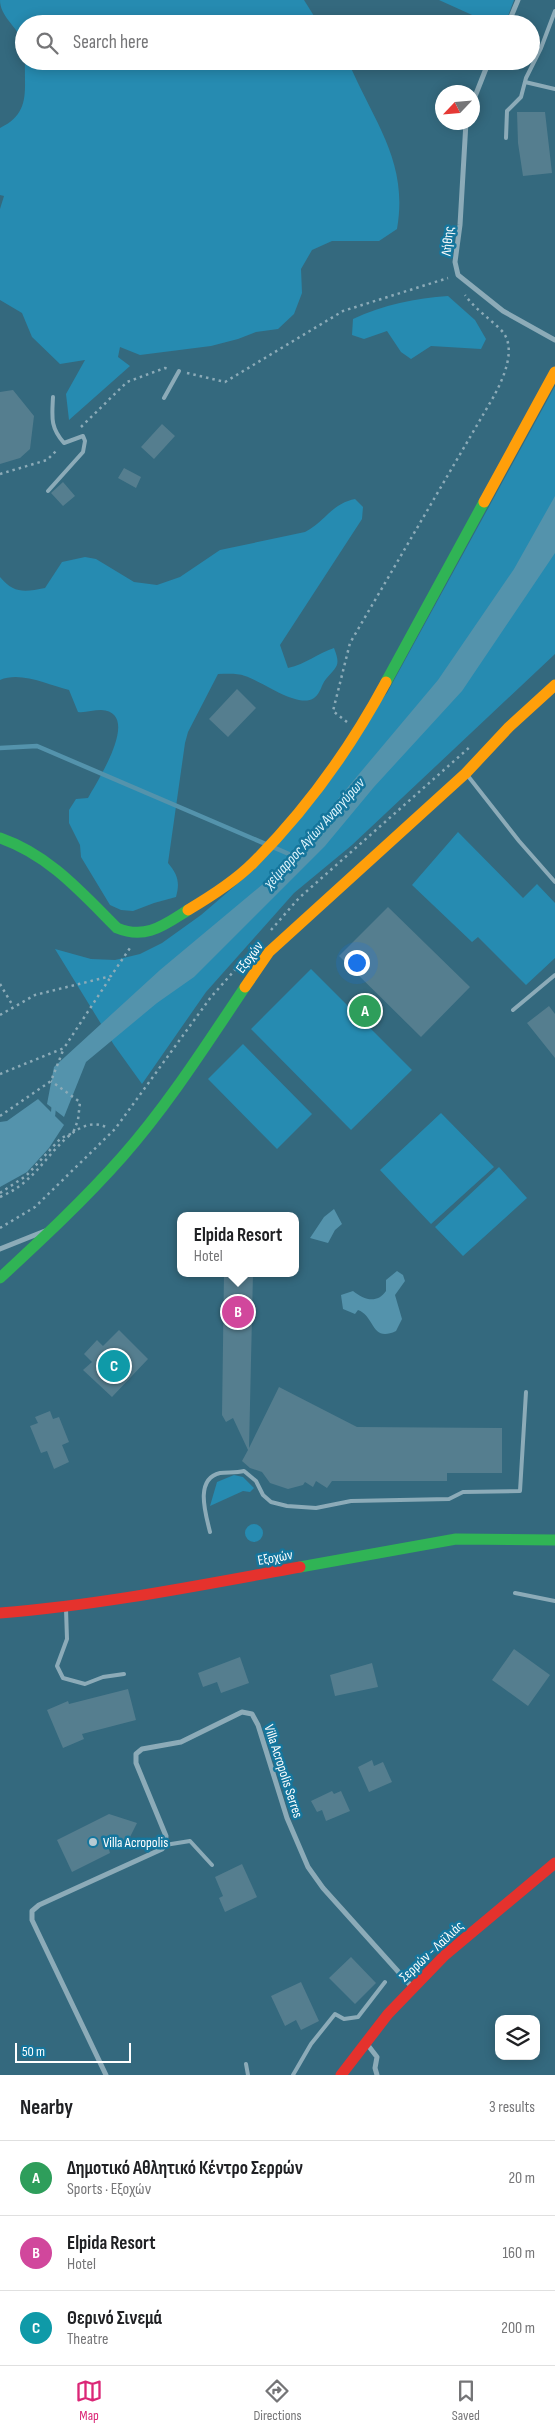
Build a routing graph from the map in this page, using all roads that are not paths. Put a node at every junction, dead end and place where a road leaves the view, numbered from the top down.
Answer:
1 (518, 0) edge
2 (555, 10) edge
3 (512, 15) edge
4 (540, 46) edge
5 (485, 70) edge
6 (530, 70) edge
7 (525, 82) junction
8 (480, 85) edge
9 (555, 89) edge
10 (464, 130) edge
11 (506, 138) dead end
12 (555, 340) edge
13 (179, 371) road end
14 (555, 372) edge
15 (52, 397) dead end
16 (164, 398) dead end
17 (48, 491) dead end
18 (555, 685) edge
19 (466, 773) junction
20 (0, 838) edge
21 (555, 882) edge
22 (555, 975) edge
23 (513, 1010) dead end
24 (55, 1227) junction
25 (0, 1249) edge
26 (0, 1278) edge
27 (526, 1392) dead end
28 (210, 1532) dead end
29 (555, 1540) edge
30 (515, 1593) dead end
31 (555, 1601) edge
32 (66, 1607) junction
33 (0, 1612) edge
34 (124, 1674) dead end
35 (165, 1845) junction
36 (555, 1863) edge
37 (212, 1865) dead end
38 (384, 1982) dead end
39 (412, 1988) junction
40 (366, 2041) junction
41 (246, 2064) dead end
42 (106, 2075) edge
43 (248, 2075) edge
44 (293, 2075) edge
45 (341, 2075) edge
46 (377, 2075) edge

1 - 3 street
2 - 4 lane
5 - 8 street
6 - 7 lane
7 - 9 lane
7 - 11 lane
10 - 12 street, Λήθης
13 - 16 lane
14 - 20 main road
15 - 17 lane
18 - 19 main road, Εξοχών
19 - 21 lane
19 - 24 main road, Εξοχών
22 - 23 lane
24 - 25 street
24 - 26 main road, Εξοχών
27 - 28 lane
29 - 32 main road, Εξοχών
30 - 31 lane
32 - 33 main road, Εξοχών
32 - 34 lane
35 - 37 lane
35 - 39 street, Villa Acropolis Serres
35 - 42 street
36 - 39 main road, Σερρών - Λαϊλιάς
38 - 44 lane
39 - 40 main road, Σερρών - Λαϊλιάς
40 - 45 main road, Σερρών - Λαϊλιάς
40 - 46 street
41 - 43 lane

